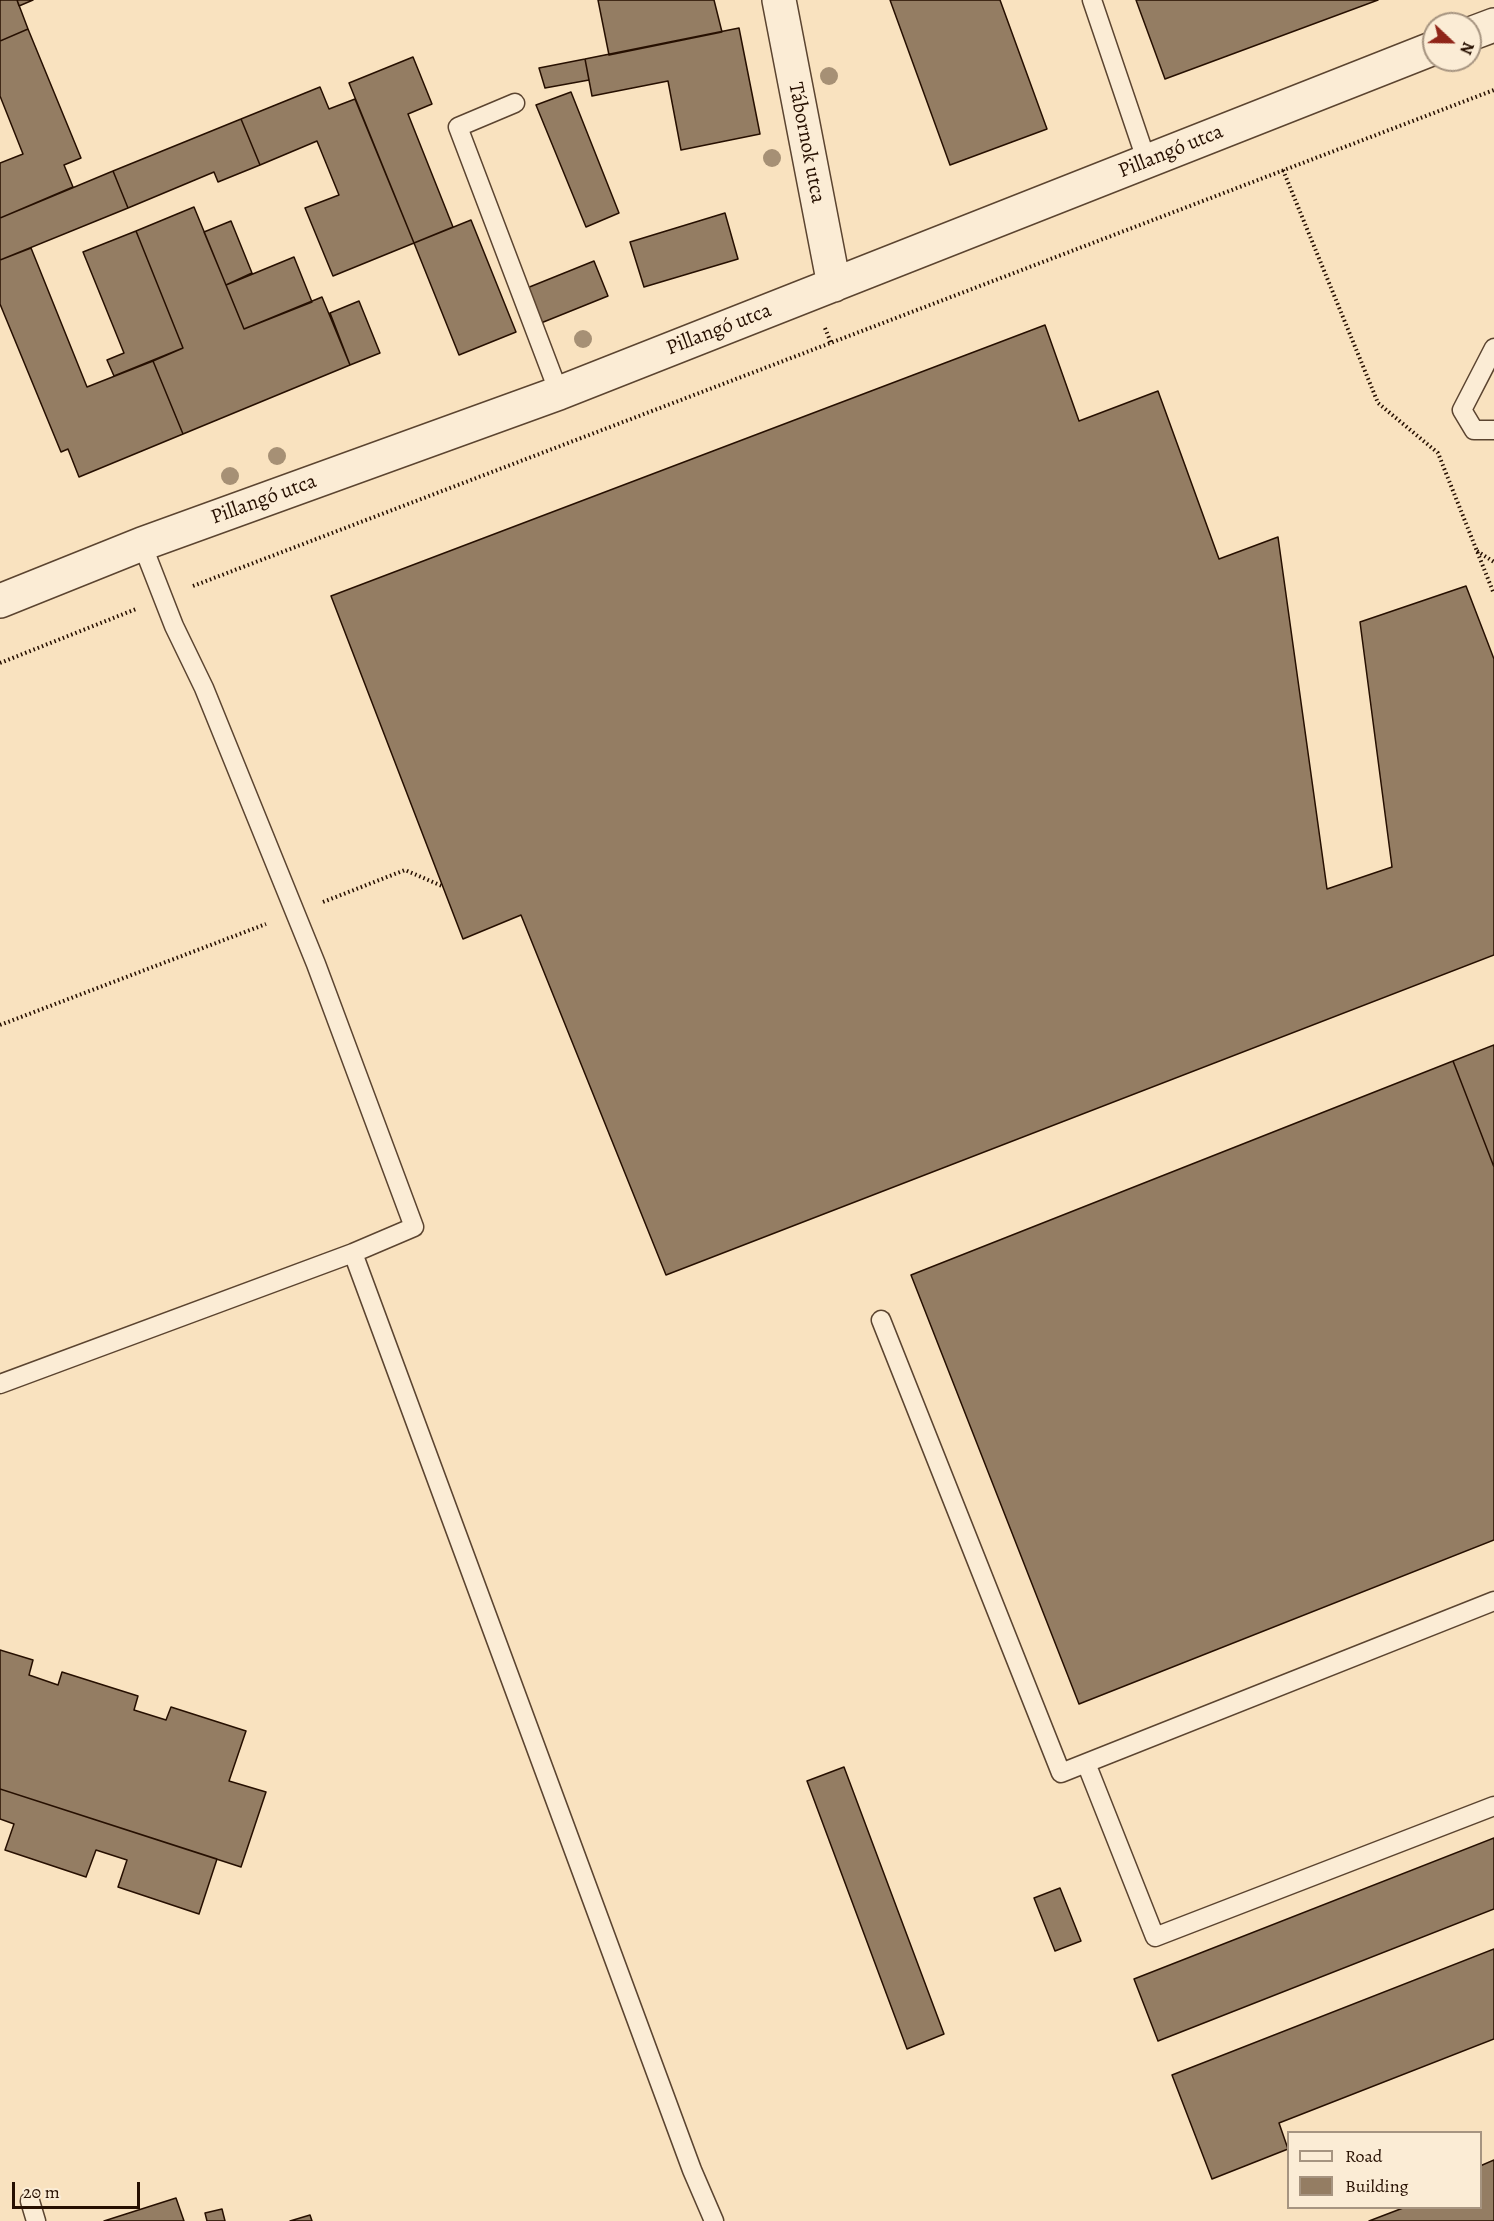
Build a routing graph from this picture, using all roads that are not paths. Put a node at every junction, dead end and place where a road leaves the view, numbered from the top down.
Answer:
1 (778, 0) edge
2 (1092, 0) edge
3 (1422, 53) edge
4 (515, 103) dead end
5 (1147, 162) junction
6 (834, 285) junction
7 (1494, 348) edge
8 (559, 393) junction
9 (1494, 430) edge
10 (142, 544) junction
11 (0, 601) edge
12 (353, 1253) junction
13 (881, 1320) dead end
14 (0, 1384) edge
15 (1494, 1601) edge
16 (1086, 1763) junction
17 (1494, 1806) edge
18 (30, 2201) dead end
19 (36, 2221) edge
20 (714, 2221) edge

1 - 6 street, Tábornok utca
2 - 5 lane
3 - 5 street, Pillangó utca
4 - 8 lane
5 - 6 street, Pillangó utca
6 - 8 street, Pillangó utca
7 - 9 lane
8 - 10 street, Pillangó utca
10 - 11 street, Pillangó utca
10 - 12 lane
12 - 14 lane
12 - 20 lane
13 - 16 lane
15 - 16 lane
16 - 17 lane
18 - 19 lane

